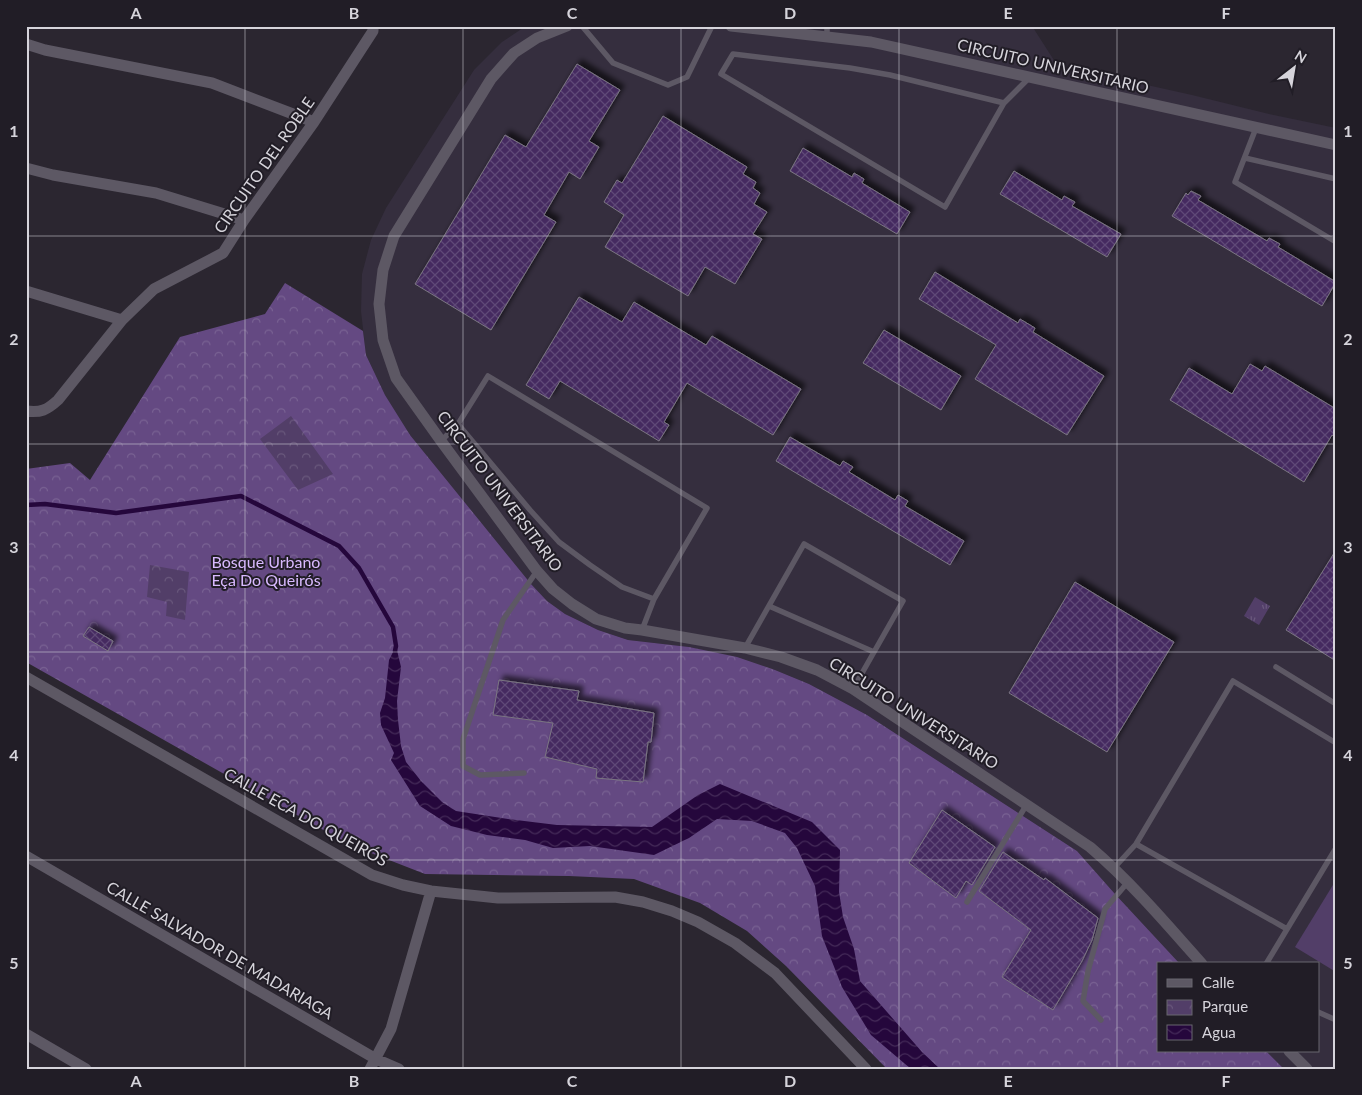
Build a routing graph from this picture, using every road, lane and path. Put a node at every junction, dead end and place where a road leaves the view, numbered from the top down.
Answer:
1 (372, 26) edge
2 (567, 26) edge
3 (582, 26) edge
4 (712, 26) edge
5 (732, 26) edge
6 (827, 32) edge
7 (26, 44) edge
8 (1030, 77) junction
9 (1004, 103) junction
10 (314, 122) junction
11 (1256, 127) junction
12 (1336, 145) edge
13 (1245, 158) junction
14 (26, 168) edge
15 (1336, 179) edge
16 (244, 220) junction
17 (1336, 242) edge
18 (26, 291) edge
19 (122, 320) junction
20 (26, 411) edge
21 (458, 424) junction
22 (441, 441) junction
23 (536, 571) junction
24 (654, 599) junction
25 (769, 606) junction
26 (642, 630) junction
27 (745, 648) junction
28 (874, 652) junction
29 (1276, 667) dead end
30 (26, 677) edge
31 (853, 689) junction
32 (1336, 704) edge
33 (1336, 744) edge
34 (524, 773) dead end
35 (1026, 804) junction
36 (1136, 844) junction
37 (1336, 848) edge
38 (26, 856) edge
39 (1114, 868) junction
40 (1128, 882) junction
41 (431, 891) junction
42 (967, 902) dead end
43 (1287, 929) junction
44 (1200, 962) edge
45 (1267, 962) edge
46 (1320, 1013) edge
47 (1100, 1020) dead end
48 (1336, 1020) edge
49 (26, 1034) edge
50 (1290, 1052) edge
51 (373, 1064) edge
52 (86, 1069) edge
53 (399, 1069) edge
54 (866, 1069) edge
55 (1307, 1069) edge

1 - 10 street, CIRCUITO DEL ROBLE
2 - 22 street, CIRCUITO UNIVERSITARIO
3 - 4 lane
5 - 6 street, CIRCUITO UNIVERSITARIO
6 - 8 street, CIRCUITO UNIVERSITARIO
7 - 10 street
8 - 9 lane
8 - 11 street, CIRCUITO UNIVERSITARIO
9 - 9 lane
10 - 16 street, CIRCUITO DEL ROBLE
11 - 12 street, CIRCUITO UNIVERSITARIO
11 - 13 lane
13 - 15 lane
13 - 17 lane
14 - 16 street
16 - 19 street, CIRCUITO DEL ROBLE
18 - 19 street
19 - 20 street, CIRCUITO DEL ROBLE
21 - 22 lane
21 - 24 lane
21 - 24 lane
22 - 23 street, CIRCUITO UNIVERSITARIO
23 - 26 street, CIRCUITO UNIVERSITARIO
23 - 34 lane
24 - 26 lane
25 - 27 lane
25 - 28 lane
25 - 28 lane
26 - 27 street, CIRCUITO UNIVERSITARIO
27 - 31 street, CIRCUITO UNIVERSITARIO
28 - 31 lane
29 - 32 lane
30 - 41 street, CALLE ECA DO QUEIRÓS
31 - 35 street, CIRCUITO UNIVERSITARIO
33 - 36 lane
35 - 39 street, CIRCUITO UNIVERSITARIO
35 - 42 lane
36 - 39 lane
36 - 43 lane
37 - 43 lane
38 - 51 street, CALLE SALVADOR DE MADARIAGA
39 - 40 street, CIRCUITO UNIVERSITARIO
40 - 44 street, CIRCUITO UNIVERSITARIO
40 - 47 lane
41 - 51 street
41 - 54 street, CALLE ECA DO QUEIRÓS
43 - 45 lane
46 - 48 lane
49 - 52 street
50 - 55 street
51 - 53 street, CALLE SALVADOR DE MADARIAGA

